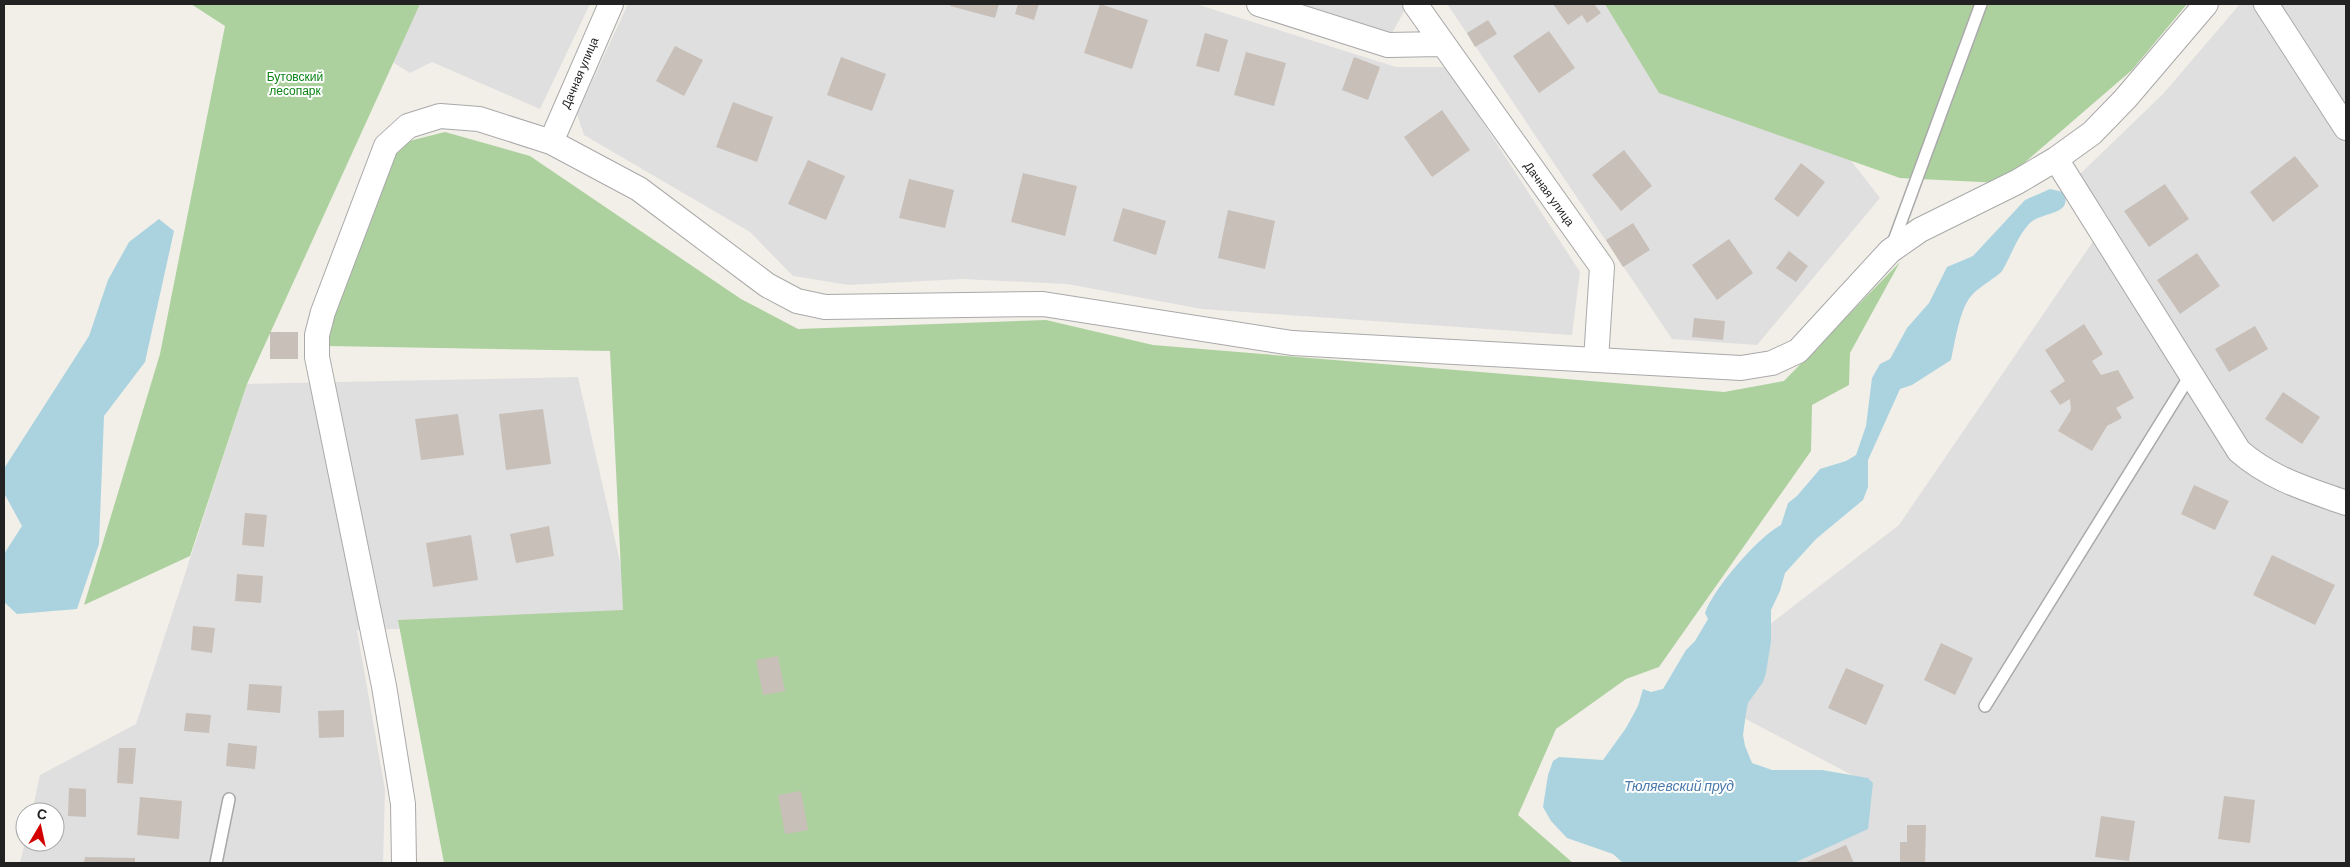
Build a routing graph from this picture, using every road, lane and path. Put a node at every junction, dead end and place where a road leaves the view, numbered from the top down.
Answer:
1 (611, 4) edge
2 (1259, 4) edge
3 (1414, 4) edge
4 (1981, 4) edge
5 (2206, 4) edge
6 (2266, 4) edge
7 (1442, 44) junction
8 (2346, 128) edge
9 (551, 142) junction
10 (2056, 159) junction
11 (1890, 251) junction
12 (1596, 360) junction
13 (2192, 374) junction
14 (2346, 503) edge
15 (1986, 706) dead end
16 (229, 799) dead end
17 (216, 863) edge
18 (404, 863) edge

1 - 9 street, Дачная улица
2 - 7 street
3 - 7 street, Дачная улица
4 - 11 lane
5 - 10 street
6 - 8 street
7 - 12 street, Дачная улица
9 - 12 street
9 - 18 street
10 - 11 street
10 - 13 street
11 - 12 street
13 - 14 street
13 - 15 lane
16 - 17 lane

